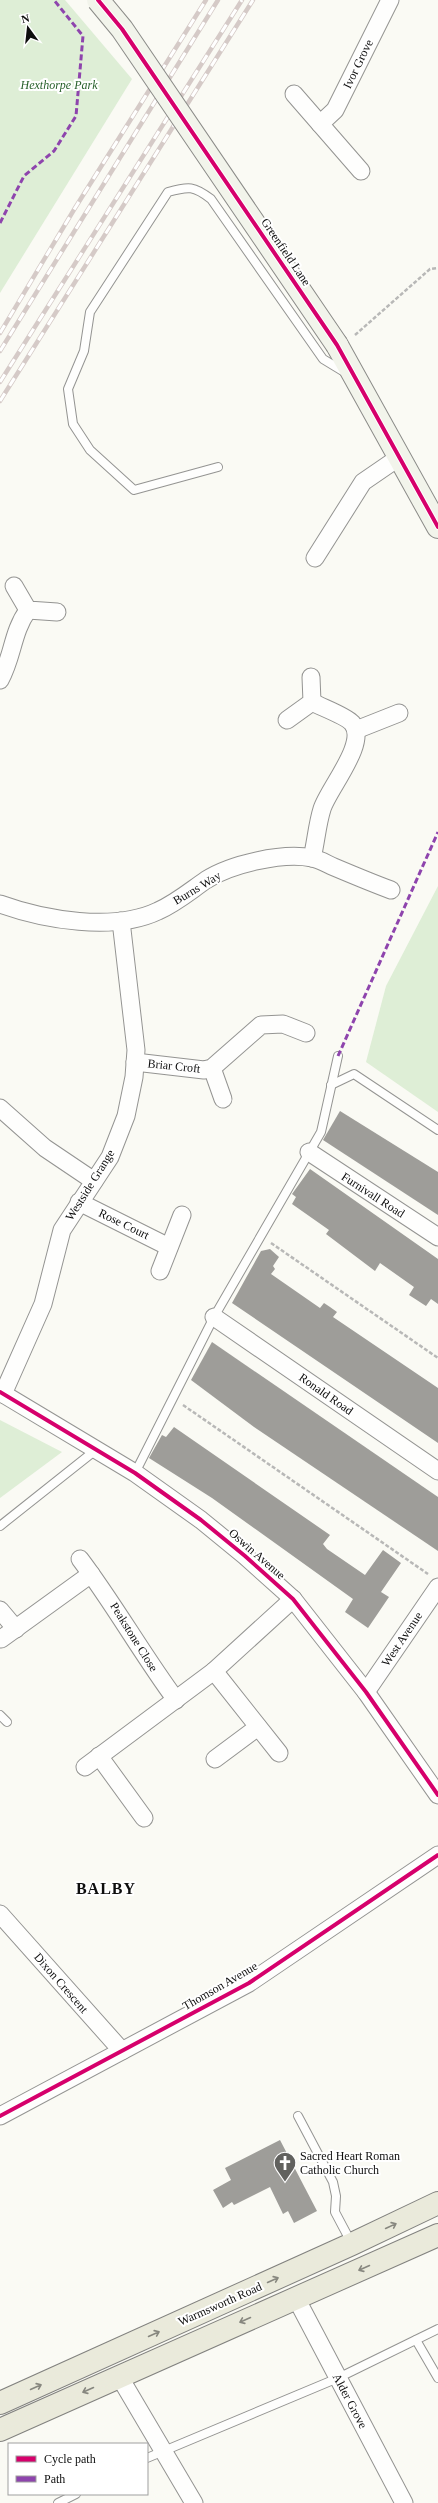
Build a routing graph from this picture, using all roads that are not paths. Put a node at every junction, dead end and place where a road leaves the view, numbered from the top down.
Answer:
1 (98, 0) edge
2 (390, 0) edge
3 (294, 94) dead end
4 (320, 124) junction
5 (361, 171) dead end
6 (355, 379) junction
7 (398, 458) junction
8 (218, 466) dead end
9 (438, 527) edge
10 (314, 558) dead end
11 (14, 586) dead end
12 (28, 610) junction
13 (57, 612) dead end
14 (311, 677) dead end
15 (0, 680) edge
16 (312, 702) junction
17 (398, 713) dead end
18 (286, 720) dead end
19 (356, 730) junction
20 (312, 858) junction
21 (390, 890) dead end
22 (0, 904) edge
23 (121, 921) junction
24 (306, 1033) dead end
25 (338, 1056) dead end
26 (135, 1062) junction
27 (212, 1068) junction
28 (331, 1085) junction
29 (223, 1099) dead end
30 (0, 1108) edge
31 (438, 1130) edge
32 (309, 1152) junction
33 (94, 1181) junction
34 (80, 1202) junction
35 (182, 1215) dead end
36 (438, 1237) edge
37 (169, 1246) junction
38 (160, 1271) dead end
39 (214, 1317) junction
40 (1, 1393) edge
41 (97, 1449) junction
42 (438, 1471) edge
43 (135, 1473) junction
44 (0, 1526) edge
45 (80, 1559) dead end
46 (91, 1574) junction
47 (435, 1582) edge
48 (293, 1599) junction
49 (0, 1610) edge
50 (16, 1629) junction
51 (1, 1639) dead end
52 (214, 1671) junction
53 (366, 1692) junction
54 (176, 1700) junction
55 (0, 1715) edge
56 (8, 1722) dead end
57 (258, 1727) junction
58 (279, 1754) dead end
59 (99, 1756) junction
60 (215, 1759) dead end
61 (85, 1767) dead end
62 (438, 1795) edge
63 (144, 1818) dead end
64 (438, 1855) edge
65 (0, 1914) edge
66 (122, 2051) junction
67 (0, 2116) edge
68 (298, 2116) dead end
69 (438, 2202) edge
70 (438, 2236) edge
71 (352, 2244) junction
72 (296, 2298) junction
73 (438, 2329) edge
74 (416, 2340) junction
75 (120, 2376) junction
76 (338, 2378) junction
77 (438, 2378) edge
78 (0, 2403) edge
79 (0, 2430) edge
80 (163, 2450) junction
81 (148, 2458) edge
82 (74, 2495) edge
83 (58, 2503) edge
84 (194, 2503) edge
85 (404, 2503) edge

1 - 6 street, Greenfield Lane, bridge
2 - 4 street, Ivor Grove
3 - 4 street
4 - 5 street
6 - 7 street, Greenfield Lane
6 - 8 lane
7 - 9 street, Greenfield Lane
7 - 10 street
11 - 12 street
12 - 13 street
12 - 15 street
14 - 16 street
16 - 18 street
16 - 19 street
17 - 19 street
19 - 20 street
20 - 21 street, Burns Way
20 - 23 street, Burns Way
22 - 23 street, Burns Way
23 - 26 street, Westside Grange
24 - 27 street, Briar Croft
25 - 28 lane
26 - 27 street, Briar Croft
26 - 33 street, Westside Grange
27 - 29 street, Briar Croft
28 - 31 lane
28 - 32 lane
30 - 33 street
32 - 36 street, Furnivall Road
32 - 39 lane
33 - 34 street, Westside Grange
34 - 37 street, Rose Court
34 - 40 street, Westside Grange
35 - 37 street
37 - 38 street
39 - 42 street, Ronald Road
39 - 43 lane
40 - 41 street, Oswin Avenue
41 - 43 street, Oswin Avenue
41 - 44 lane
43 - 48 street, Oswin Avenue
45 - 46 street, Peakstone Close
46 - 50 street
46 - 54 street, Peakstone Close
47 - 53 street, West Avenue
48 - 52 street
48 - 53 street, Oswin Avenue
49 - 50 street
50 - 51 street
52 - 54 street
52 - 57 street
53 - 62 street, Oswin Avenue
54 - 59 street
55 - 56 lane
57 - 58 street
57 - 60 street
59 - 61 street
59 - 63 street
64 - 66 street, Thomson Avenue
65 - 66 street, Dixon Crescent
66 - 67 street, Thomson Avenue
68 - 71 lane
71 -> 69 main road, Warmsworth Road
70 -> 72 main road, Warmsworth Road
78 -> 71 main road, Warmsworth Road
72 -> 75 main road, Warmsworth Road
72 - 76 street, Alder Grove
73 - 74 lane
74 - 76 lane
74 - 77 lane
75 -> 79 main road, Warmsworth Road
75 - 80 street
76 - 80 lane
76 - 85 street, Alder Grove
80 - 81 lane
80 - 84 street
82 - 83 lane

